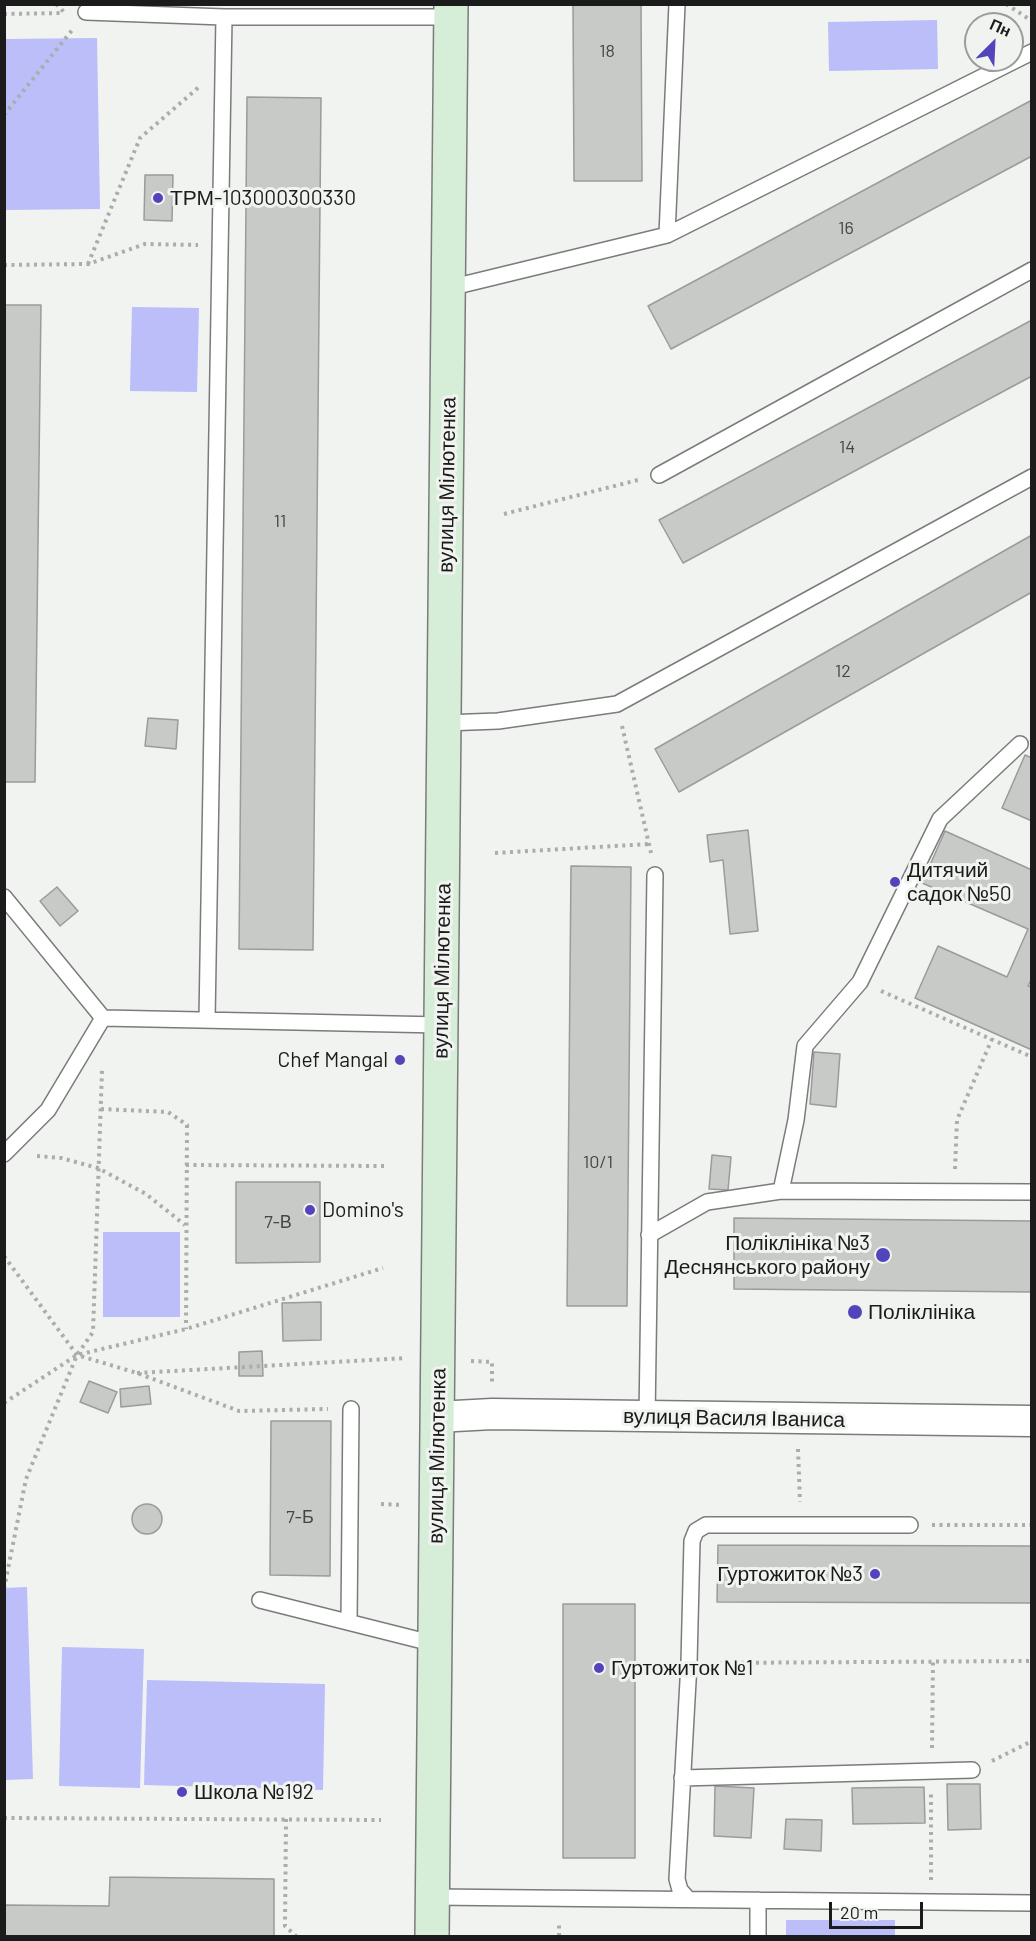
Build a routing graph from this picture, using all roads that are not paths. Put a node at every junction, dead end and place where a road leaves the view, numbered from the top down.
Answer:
1 (677, 4) edge
2 (356, 10) edge
3 (451, 10) edge
4 (86, 12) road end
5 (224, 17) junction
6 (1032, 52) edge
7 (667, 235) junction
8 (1032, 270) edge
9 (449, 288) junction
10 (659, 475) road end
11 (1032, 477) edge
12 (444, 723) junction
13 (1020, 744) dead end
14 (655, 875) road end
15 (4, 897) edge
16 (103, 1018) junction
17 (207, 1019) junction
18 (441, 1025) junction
19 (5, 1154) edge
20 (781, 1191) junction
21 (1032, 1192) edge
22 (649, 1235) junction
23 (351, 1409) road end
24 (437, 1417) junction
25 (648, 1418) junction
26 (1032, 1421) edge
27 (910, 1525) road end
28 (260, 1600) dead end
29 (349, 1622) junction
30 (435, 1644) junction
31 (972, 1770) road end
32 (682, 1779) junction
33 (432, 1897) junction
34 (688, 1899) junction
35 (758, 1900) junction
36 (1032, 1903) edge
37 (432, 1936) edge
38 (758, 1936) edge

1 - 7 lane
2 - 3 lane
2 - 5 lane
3 - 9 street, вулиця Мілютенка
4 - 5 lane
5 - 17 lane
6 - 7 lane
7 - 9 lane
8 - 10 lane
9 - 12 street, вулиця Мілютенка
11 - 12 lane
12 - 18 street, вулиця Мілютенка
13 - 20 lane
14 - 22 lane
15 - 16 lane
16 - 17 lane
16 - 19 lane
17 - 18 lane
18 - 24 street, вулиця Мілютенка
20 - 21 lane
20 - 22 lane
22 - 25 lane
23 - 29 lane
24 - 25 street, вулиця Василя Іваниса
24 - 30 street, вулиця Мілютенка
25 - 26 street, вулиця Василя Іваниса
27 - 32 lane
28 - 29 lane
29 - 30 lane
30 - 33 street, вулиця Мілютенка
31 - 32 lane
32 - 34 lane
33 - 34 lane
33 - 37 street, вулиця Мілютенка
34 - 35 lane
35 - 36 lane
35 - 38 lane

